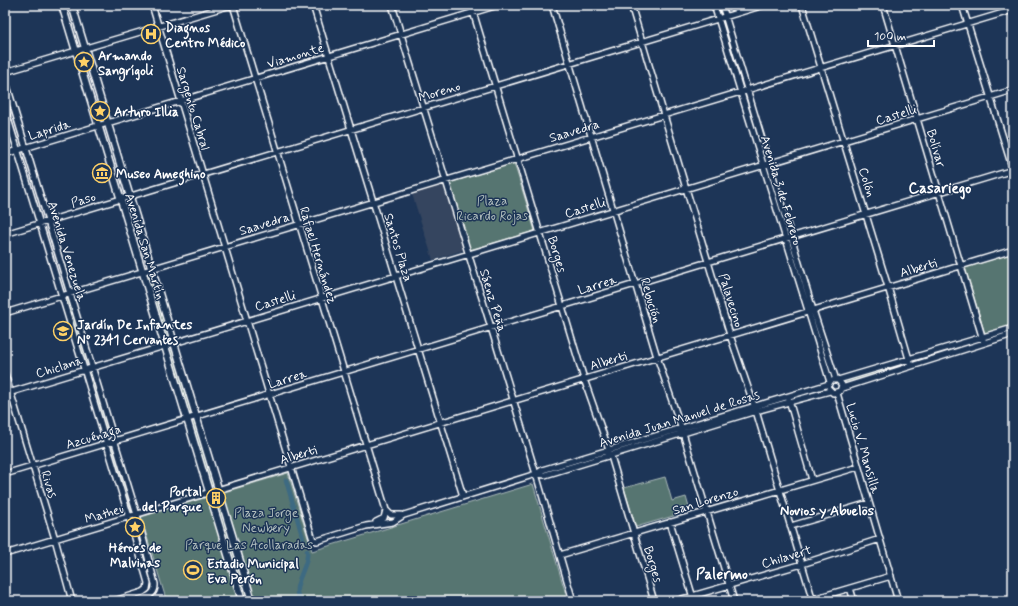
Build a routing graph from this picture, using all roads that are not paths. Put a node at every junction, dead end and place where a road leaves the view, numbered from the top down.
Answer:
1 (62, 5) edge
2 (72, 5) edge
3 (152, 5) edge
4 (232, 5) edge
5 (313, 5) edge
6 (392, 5) edge
7 (471, 5) edge
8 (498, 5) edge
9 (552, 5) edge
10 (632, 5) edge
11 (714, 5) edge
12 (722, 5) edge
13 (764, 5) edge
14 (802, 5) edge
15 (883, 5) edge
16 (962, 5) edge
17 (1013, 10) edge
18 (473, 12) junction
19 (725, 16) junction
20 (718, 19) junction
21 (968, 23) junction
22 (158, 27) junction
23 (401, 34) junction
24 (642, 41) junction
25 (895, 45) junction
26 (85, 48) junction
27 (76, 51) junction
28 (329, 56) junction
29 (569, 64) junction
30 (821, 67) junction
31 (5, 72) edge
32 (255, 78) junction
33 (5, 79) edge
34 (495, 86) junction
35 (747, 89) junction
36 (1013, 90) edge
37 (740, 91) junction
38 (991, 97) junction
39 (180, 101) junction
40 (424, 108) junction
41 (5, 109) edge
42 (664, 114) junction
43 (917, 119) junction
44 (107, 123) junction
45 (99, 125) junction
46 (351, 129) junction
47 (591, 136) junction
48 (843, 141) junction
49 (26, 147) junction
50 (17, 150) junction
51 (277, 152) junction
52 (5, 154) edge
53 (517, 158) junction
54 (769, 163) junction
55 (763, 165) junction
56 (1013, 170) edge
57 (203, 174) junction
58 (446, 180) junction
59 (686, 188) junction
60 (939, 193) junction
61 (130, 196) junction
62 (121, 199) junction
63 (373, 202) junction
64 (613, 210) junction
65 (866, 215) junction
66 (48, 221) junction
67 (40, 223) junction
68 (299, 224) junction
69 (539, 232) junction
70 (5, 234) edge
71 (791, 237) junction
72 (785, 239) junction
73 (225, 247) junction
74 (1013, 250) edge
75 (468, 254) junction
76 (709, 262) junction
77 (960, 265) junction
78 (152, 269) junction
79 (142, 272) junction
80 (396, 276) junction
81 (635, 284) junction
82 (888, 287) junction
83 (70, 294) junction
84 (62, 296) junction
85 (321, 298) junction
86 (562, 306) junction
87 (813, 310) junction
88 (807, 312) junction
89 (5, 313) edge
90 (247, 320) junction
91 (491, 328) junction
92 (1013, 328) edge
93 (1013, 334) edge
94 (730, 335) junction
95 (984, 340) junction
96 (174, 343) junction
97 (165, 345) junction
98 (419, 350) junction
99 (657, 357) junction
100 (909, 360) junction
101 (910, 366) junction
102 (92, 367) junction
103 (84, 370) junction
104 (343, 372) junction
105 (5, 374) edge
106 (584, 379) junction
107 (837, 380) junction
108 (829, 383) junction
109 (842, 388) junction
110 (830, 391) junction
111 (8, 393) edge
112 (837, 393) junction
113 (269, 394) junction
114 (789, 399) junction
115 (513, 401) junction
116 (755, 409) junction
117 (196, 416) junction
118 (187, 419) junction
119 (441, 422) junction
120 (682, 431) junction
121 (114, 441) junction
122 (106, 444) junction
123 (365, 446) junction
124 (610, 453) junction
125 (33, 466) junction
126 (858, 466) junction
127 (291, 468) junction
128 (5, 474) edge
129 (536, 474) junction
130 (812, 480) junction
131 (219, 490) junction
132 (780, 490) junction
133 (210, 492) junction
134 (463, 496) junction
135 (869, 503) junction
136 (386, 510) junction
137 (706, 511) junction
138 (137, 514) junction
139 (404, 515) junction
140 (129, 517) junction
141 (670, 522) junction
142 (366, 526) junction
143 (790, 526) junction
144 (634, 533) junction
145 (55, 539) junction
146 (880, 539) junction
147 (313, 540) joint
148 (5, 554) edge
149 (560, 555) junction
150 (802, 564) junction
151 (891, 576) junction
152 (729, 585) junction
153 (850, 588) junction
154 (147, 589) junction
155 (154, 592) junction
156 (693, 598) edge
157 (813, 600) edge
158 (72, 601) edge
159 (114, 601) edge
160 (133, 601) edge
161 (242, 601) edge
162 (252, 601) edge
163 (573, 601) edge
164 (654, 601) edge
165 (675, 601) edge
166 (734, 601) edge
167 (854, 601) edge
168 (898, 601) edge

1 - 27 main road, Avenida San Martín
2 - 26 main road, Avenida San Martín
3 - 22 street, Sargento Cabral
4 - 22 street
4 - 32 street, Rafael Hernández
5 - 28 street, Santos Plaza
6 - 23 street, Sáenz Peña
7 - 18 street, Borges
8 - 18 street, Viamonte
9 - 29 street, Rebución
10 - 24 street, Palavecino
11 - 20 street, Avenida 3 de Febrero
12 - 19 street, Avenida 3 de Febrero
13 - 19 street, Moreno
14 - 30 street, Colón
15 - 25 street, Bolívar
16 - 21 street
17 - 21 street, Saavedra
18 - 23 street, Viamonte
18 - 34 street, Borges
19 - 20 street, Moreno
19 - 35 street, Avenida 3 de Febrero
20 - 24 street, Moreno
20 - 37 street, Avenida 3 de Febrero
21 - 25 street, Saavedra
21 - 38 street
22 - 26 street
22 - 39 street, Sargento Cabral
23 - 28 street, Viamonte
23 - 40 street, Sáenz Peña
24 - 29 street, Moreno
24 - 42 street, Palavecino
25 - 30 street, Saavedra
25 - 43 street, Bolívar
26 - 27 street
26 - 44 main road, Avenida San Martín
27 - 31 street
27 - 45 main road, Avenida San Martín
28 - 32 street, Viamonte
28 - 46 street, Santos Plaza
29 - 34 street, Moreno
29 - 47 street, Rebución
30 - 35 street, Saavedra
30 - 48 street, Colón
32 - 39 street, Viamonte
32 - 51 street, Rafael Hernández
33 - 49 street, Avenida Venezuela
34 - 40 street, Moreno
34 - 53 street, Borges
35 - 37 street, Saavedra
35 - 54 street, Avenida 3 de Febrero
36 - 38 street, Castelli
37 - 42 street, Saavedra
37 - 55 street, Avenida 3 de Febrero
38 - 43 street, Castelli
38 - 56 street
39 - 44 street, Viamonte
39 - 57 street, Sargento Cabral
40 - 46 street, Moreno
40 - 58 street, Sáenz Peña
41 - 50 street, Avenida Venezuela
42 - 47 street, Saavedra
42 - 59 street, Palavecino
43 - 48 street, Castelli
43 - 60 street, Bolívar
44 - 45 street, Viamonte
44 - 61 main road, Avenida San Martín
45 - 49 street, Laprida
45 - 62 main road, Avenida San Martín
46 - 51 street, Moreno
46 - 63 street, Santos Plaza
47 - 53 street, Saavedra
47 - 64 street, Rebución
48 - 54 street, Castelli
48 - 65 street, Colón
49 - 50 street, Laprida
49 - 66 street, Avenida Venezuela
50 - 52 street, Laprida
50 - 67 street, Avenida Venezuela
51 - 57 street, Moreno
51 - 68 street, Rafael Hernández
53 - 58 street, Saavedra
53 - 69 street, Borges
54 - 55 street, Castelli
54 - 71 street, Avenida 3 de Febrero
55 - 59 street, Castelli
55 - 72 street, Avenida 3 de Febrero
56 - 60 street, Larrea
57 - 61 street, Moreno
57 - 73 street, Sargento Cabral
58 - 63 street, Saavedra
58 - 75 street, Sáenz Peña
59 - 64 street, Castelli
59 - 76 street, Palavecino
60 - 65 street, Larrea
60 - 77 street, Bolívar
61 - 62 street, Moreno
61 - 78 main road, Avenida San Martín
62 - 66 street, Paso
62 - 79 main road, Avenida San Martín
63 - 68 street, Saavedra
63 - 80 street, Santos Plaza
64 - 69 street, Castelli
64 - 81 street, Rebución
65 - 71 street, Larrea
65 - 82 street, Colón
66 - 67 street, Paso
66 - 83 street, Avenida Venezuela
67 - 70 street, Paso
67 - 84 street, Avenida Venezuela
68 - 73 street, Saavedra
68 - 85 street, Rafael Hernández
69 - 75 street, Castelli
69 - 86 street, Borges
71 - 72 street, Larrea
71 - 87 street, Avenida 3 de Febrero
72 - 76 street, Larrea
72 - 88 street, Avenida 3 de Febrero
73 - 78 street, Saavedra
73 - 90 street, Sargento Cabral
74 - 77 street, Alberti
75 - 80 street, Castelli
75 - 91 street, Sáenz Peña
76 - 81 street, Larrea
76 - 94 street, Palavecino
77 - 82 street, Alberti
77 - 95 street, Bolívar
78 - 79 street, Saavedra
78 - 96 main road, Avenida San Martín
79 - 83 street, Saavedra
79 - 97 main road, Avenida San Martín
80 - 85 street, Castelli
80 - 98 street, Santos Plaza
81 - 86 street, Larrea
81 - 99 street, Rebución
82 - 87 street, Alberti
82 - 100 street, Colón
83 - 84 street, Saavedra
83 - 102 street, Avenida Venezuela
84 - 89 street, Saavedra
84 - 103 street, Avenida Venezuela
85 - 90 street, Castelli
85 - 104 street, Rafael Hernández
86 - 91 street, Larrea
86 - 106 street, Borges
87 - 88 street, Alberti
87 - 107 street, Avenida 3 de Febrero
88 - 94 street, Alberti
88 - 108 street, Avenida 3 de Febrero
90 - 96 street, Castelli
90 - 113 street, Sargento Cabral
91 - 98 street, Larrea
91 - 115 street, Sáenz Peña
92 - 95 street
93 - 95 street
94 - 99 street, Alberti
94 - 116 street, Palavecino
95 - 100 street
95 - 101 street
96 - 97 street, Castelli
96 - 117 main road, Avenida San Martín
97 - 102 street, Chiclana
97 - 118 main road, Avenida San Martín
98 - 104 street, Larrea
98 - 119 street, Santos Plaza
99 - 106 street, Alberti
99 - 120 street, Rebución
100 - 101 street, Colón
100 - 107 street
101 - 109 street
102 - 103 street, Chiclana
102 - 121 street, Avenida Venezuela
103 - 111 street, Chiclana
103 - 122 street, Avenida Venezuela
104 - 113 street, Larrea
104 - 123 street, Rafael Hernández
105 - 111 street, Rivas
106 - 115 street, Alberti
106 - 124 street, Borges
107 - 108 street
107 - 109 street
108 - 110 street
108 - 114 street, Avenida Juan Manuel de Rosas
109 - 112 street
110 - 112 street
110 - 114 street, Avenida Juan Manuel de Rosas
111 - 125 street, Rivas
112 - 126 street, Lucio V. Mansilla
113 - 117 street, Larrea
113 - 127 street, Sargento Cabral
114 - 116 street, Avenida Juan Manuel de Rosas
114 - 130 street
115 - 119 street, Alberti
115 - 129 street, Sáenz Peña
116 - 120 street, Avenida Juan Manuel de Rosas
116 - 132 street, Palavecino
117 - 118 street, Larrea
117 - 131 main road, Avenida San Martín
118 - 121 street, Azcuénaga
118 - 133 main road, Avenida San Martín
119 - 123 street, Alberti
119 - 134 street, Santos Plaza
120 - 124 street, Avenida Juan Manuel de Rosas
120 - 137 street, Rebución
121 - 122 street, Azcuénaga
121 - 138 street, Avenida Venezuela
122 - 125 street, Azcuénaga
122 - 140 street, Avenida Venezuela
123 - 127 street, Alberti
123 - 136 street, Rafael Hernández
124 - 129 street, Avenida Juan Manuel de Rosas
124 - 144 street, Borges
125 - 128 street, Azcuénaga
125 - 145 street, Rivas
126 - 130 street, San Lorenzo
126 - 135 street, Lucio V. Mansilla
127 - 131 street, Alberti
127 - 147 street, Sargento Cabral
129 - 134 street, Avenida Juan Manuel de Rosas
129 - 149 street, Sáenz Peña
130 - 132 street, San Lorenzo
131 - 133 street, Alberti
131 - 162 main road, Avenida San Martín
132 - 137 street, San Lorenzo
132 - 143 street, Palavecino
133 - 138 street, Matheu
133 - 161 main road, Avenida San Martín
134 - 139 street, Avenida Juan Manuel de Rosas
135 - 143 street
135 - 146 street, Lucio V. Mansilla
136 - 139 street
136 - 142 street
137 - 141 street, San Lorenzo
137 - 152 street, Rebución
138 - 140 street, Matheu
138 - 155 street, Avenida Venezuela
139 - 142 street, Avenida Juan Manuel de Rosas
140 - 145 street, Matheu
140 - 154 street, Avenida Venezuela
141 - 144 street, San Lorenzo
141 - 156 street
142 - 147 street, Avenida Juan Manuel de Rosas
143 - 150 street, Palavecino
144 - 149 street, San Lorenzo
144 - 164 street, Borges
145 - 148 street, Matheu
145 - 158 street, Rivas
146 - 150 street, Chilavert
146 - 151 street, Lucio V. Mansilla
149 - 163 street, Sáenz Peña
150 - 152 street, Chilavert
150 - 157 street, Palavecino
151 - 153 street
151 - 168 street, Lucio V. Mansilla
152 - 156 street, Chilavert
152 - 166 street, Rebución
153 - 157 street
153 - 167 street
154 - 155 street
154 - 159 street
155 - 160 street
156 - 165 street, Chilavert

